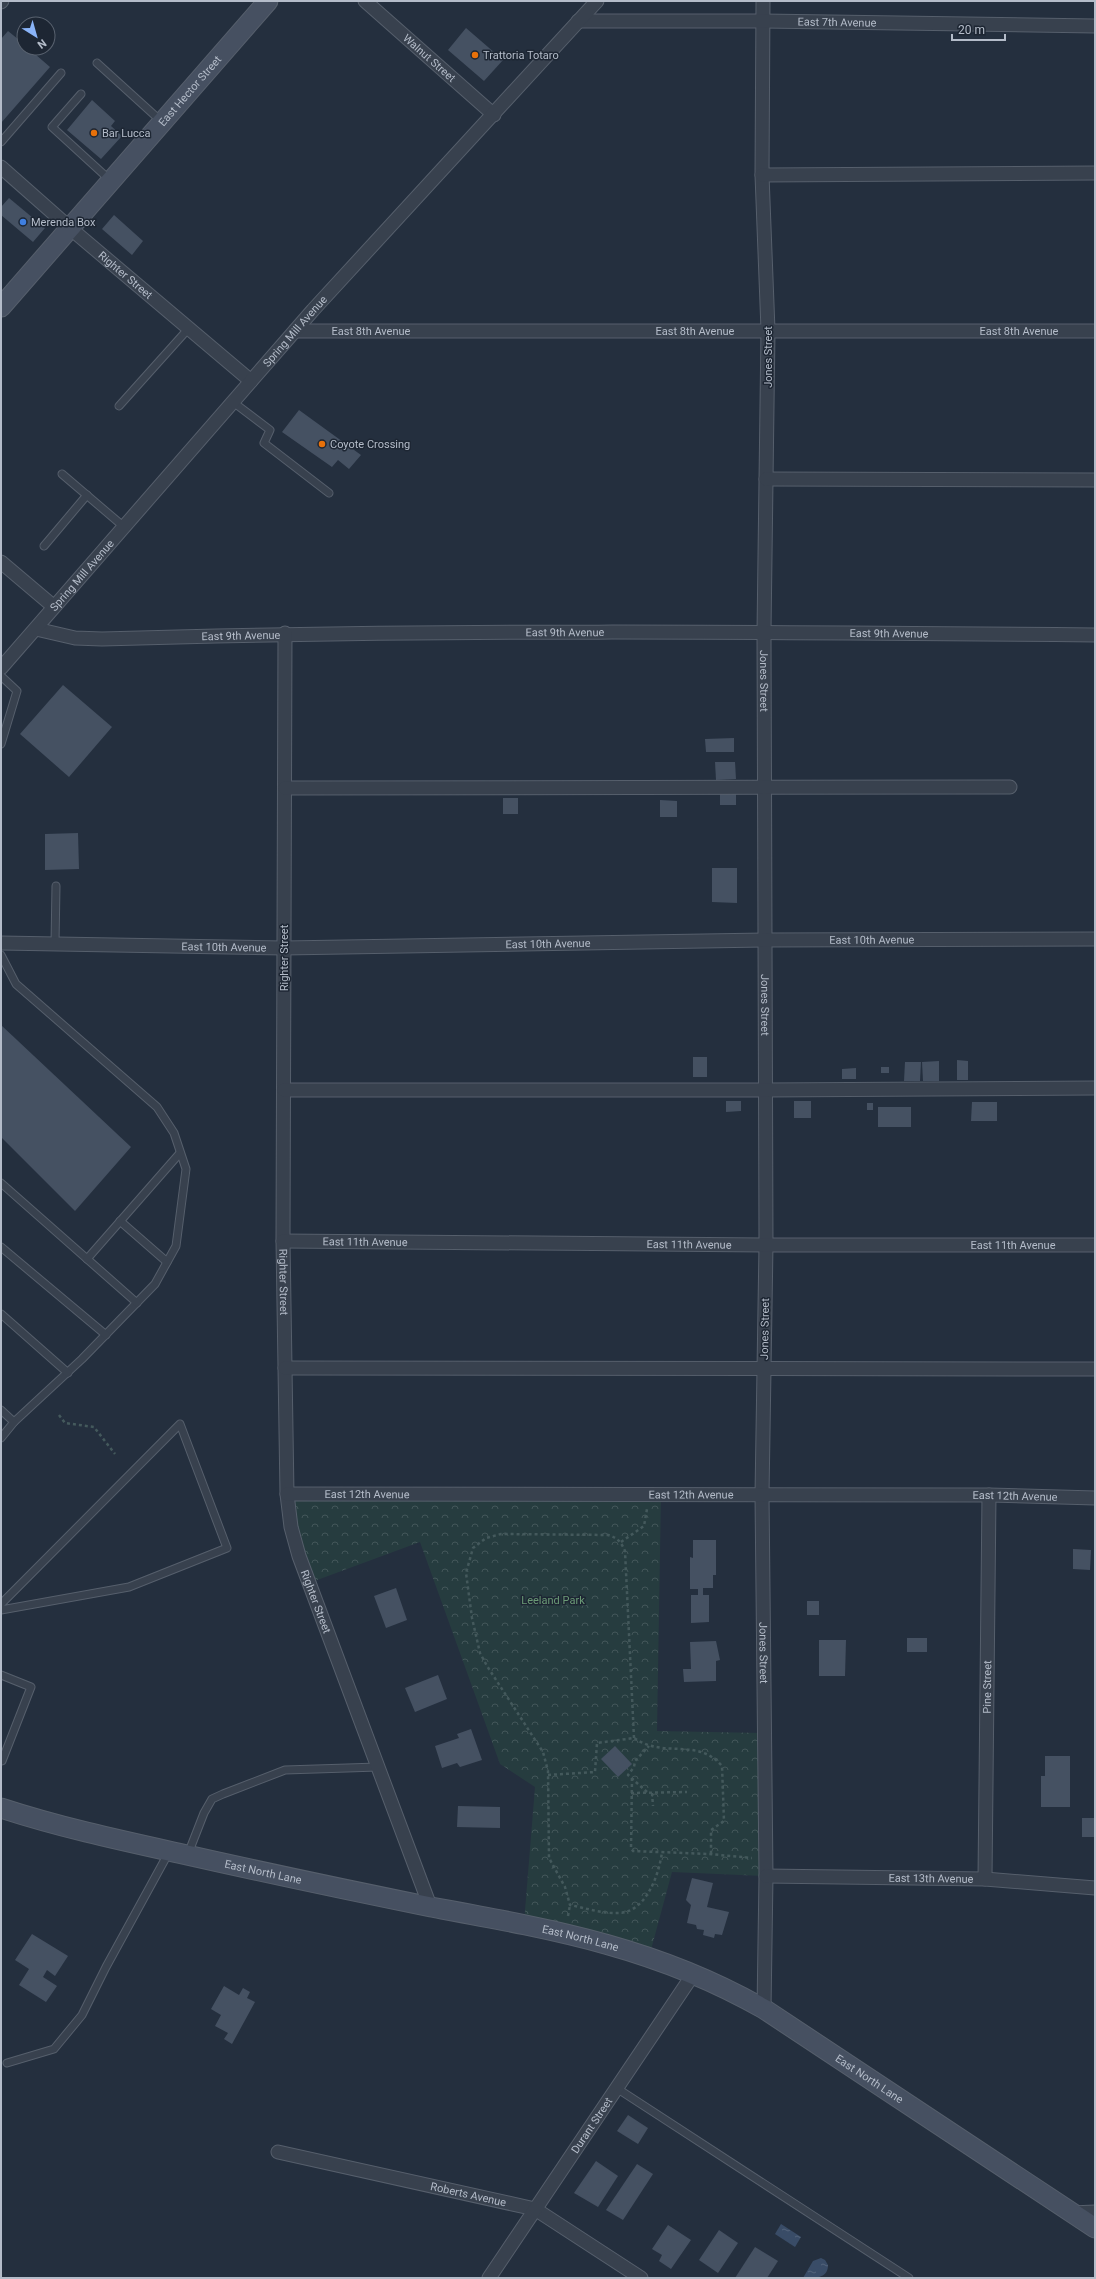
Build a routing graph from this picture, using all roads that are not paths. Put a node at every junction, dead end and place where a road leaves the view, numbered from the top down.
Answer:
1 (268, 1) edge
2 (364, 1) edge
3 (597, 1) edge
4 (763, 1) edge
5 (578, 21) junction
6 (764, 21) junction
7 (1095, 26) edge
8 (97, 63) dead end
9 (61, 73) dead end
10 (81, 94) dead end
11 (494, 115) junction
12 (163, 122) junction
13 (1, 142) edge
14 (1, 167) edge
15 (1095, 173) edge
16 (762, 175) junction
17 (111, 181) junction
18 (70, 228) junction
19 (1, 307) edge
20 (189, 328) junction
21 (768, 330) junction
22 (295, 331) junction
23 (1095, 331) edge
24 (251, 381) junction
25 (233, 402) junction
26 (119, 406) dead end
27 (62, 474) dead end
28 (766, 479) junction
29 (1095, 480) edge
30 (329, 493) dead end
31 (87, 495) junction
32 (123, 526) junction
33 (44, 546) dead end
34 (1, 562) edge
35 (53, 606) junction
36 (36, 629) junction
37 (764, 632) junction
38 (285, 633) junction
39 (1095, 635) edge
40 (1, 668) edge
41 (1, 676) edge
42 (1, 744) edge
43 (765, 786) junction
44 (1010, 787) dead end
45 (285, 788) junction
46 (56, 886) dead end
47 (1095, 939) edge
48 (766, 940) junction
49 (1, 942) edge
50 (55, 943) junction
51 (284, 948) junction
52 (1, 955) edge
53 (1095, 1088) edge
54 (284, 1090) junction
55 (766, 1090) junction
56 (180, 1153) junction
57 (1, 1183) edge
58 (120, 1222) junction
59 (283, 1241) junction
60 (766, 1245) junction
61 (1095, 1245) edge
62 (1, 1247) edge
63 (87, 1259) junction
64 (167, 1262) junction
65 (136, 1303) junction
66 (1, 1314) edge
67 (106, 1335) junction
68 (285, 1368) junction
69 (1095, 1369) edge
70 (764, 1370) junction
71 (68, 1373) junction
72 (1, 1410) edge
73 (14, 1422) junction
74 (1, 1438) edge
75 (287, 1494) junction
76 (762, 1495) junction
77 (989, 1495) junction
78 (1095, 1498) edge
79 (1, 1604) edge
80 (1, 1610) edge
81 (1, 1675) edge
82 (2, 1762) dead end
83 (378, 1767) junction
84 (1, 1808) edge
85 (170, 1851) junction
86 (188, 1856) junction
87 (766, 1876) junction
88 (985, 1879) junction
89 (1095, 1888) edge
90 (430, 1906) junction
91 (694, 1973) junction
92 (764, 2009) junction
93 (7, 2063) dead end
94 (618, 2089) junction
95 (278, 2152) dead end
96 (535, 2209) junction
97 (1095, 2212) edge
98 (1072, 2213) junction
99 (1095, 2228) edge
100 (489, 2278) edge
101 (641, 2278) edge
102 (910, 2278) edge

1 - 12 street, East Hector Street
2 - 11 street, Walnut Street
3 - 5 street, Spring Mill Avenue
4 - 6 street, Jones Street
5 - 6 street, East 7th Avenue
5 - 11 street, Spring Mill Avenue
6 - 7 street, East 7th Avenue
6 - 16 street, Jones Street
8 - 12 lane
9 - 13 lane
10 - 17 lane
11 - 22 street, Spring Mill Avenue
12 - 17 street, East Hector Street
14 - 18 street, Righter Street
15 - 16 street
16 - 21 street, Jones Street
17 - 18 street, East Hector Street
18 - 19 street, East Hector Street
18 - 20 street, Righter Street
20 - 24 street, Righter Street
20 - 26 lane
21 - 22 street, East 8th Avenue
21 - 23 street, East 8th Avenue
21 - 28 street, Jones Street
22 - 24 street, Spring Mill Avenue
24 - 25 street, Spring Mill Avenue
25 - 30 lane
25 - 32 street, Spring Mill Avenue
27 - 31 lane
28 - 29 street
28 - 37 street, Jones Street
31 - 32 lane
31 - 33 lane
32 - 35 street, Spring Mill Avenue
34 - 35 street
35 - 36 street, Spring Mill Avenue
36 - 38 street, East 9th Avenue
36 - 40 street, Spring Mill Avenue
37 - 38 street, East 9th Avenue
37 - 39 street, East 9th Avenue
37 - 43 street, Jones Street
38 - 45 street, Righter Street
41 - 42 lane
43 - 44 street
43 - 45 street
43 - 48 street, Jones Street
45 - 51 street, Righter Street
46 - 50 lane
47 - 48 street, East 10th Avenue
48 - 51 street, East 10th Avenue
48 - 55 street, Jones Street
49 - 50 street, East 10th Avenue
50 - 51 street, East 10th Avenue
51 - 54 street, Righter Street
52 - 56 lane
53 - 55 street
54 - 55 street
54 - 59 street, Righter Street
55 - 60 street, Jones Street
56 - 58 lane
56 - 64 lane
57 - 63 lane
58 - 63 lane
58 - 64 lane
59 - 60 street, East 11th Avenue
59 - 68 street, Righter Street
60 - 61 street, East 11th Avenue
60 - 70 street, Jones Street
62 - 67 lane
63 - 65 lane
64 - 65 lane
65 - 67 lane
66 - 71 lane
67 - 71 lane
68 - 70 street
68 - 75 street, Righter Street
69 - 70 street
70 - 76 street, Jones Street
71 - 73 lane
72 - 73 lane
73 - 74 lane
75 - 76 street, East 12th Avenue
75 - 83 street, Righter Street
76 - 77 street, East 12th Avenue
76 - 87 street, Jones Street
77 - 78 street, East 12th Avenue
77 - 88 street, Pine Street
79 - 80 lane
81 - 82 lane
83 - 86 lane
83 - 90 street, Righter Street
84 - 85 street, East North Lane
85 - 86 street, East North Lane
85 - 93 lane
86 - 90 street, East North Lane
87 - 88 street, East 13th Avenue
87 - 92 street, Jones Street
88 - 89 street, East 13th Avenue
90 - 91 street, East North Lane
91 - 92 street, East North Lane
91 - 94 street, Durant Street
92 - 98 street, East North Lane
94 - 96 street, Durant Street
94 - 102 lane
95 - 96 street, Roberts Avenue
96 - 100 street, Durant Street
96 - 101 street, Roberts Avenue
97 - 98 street
98 - 99 street, East North Lane

